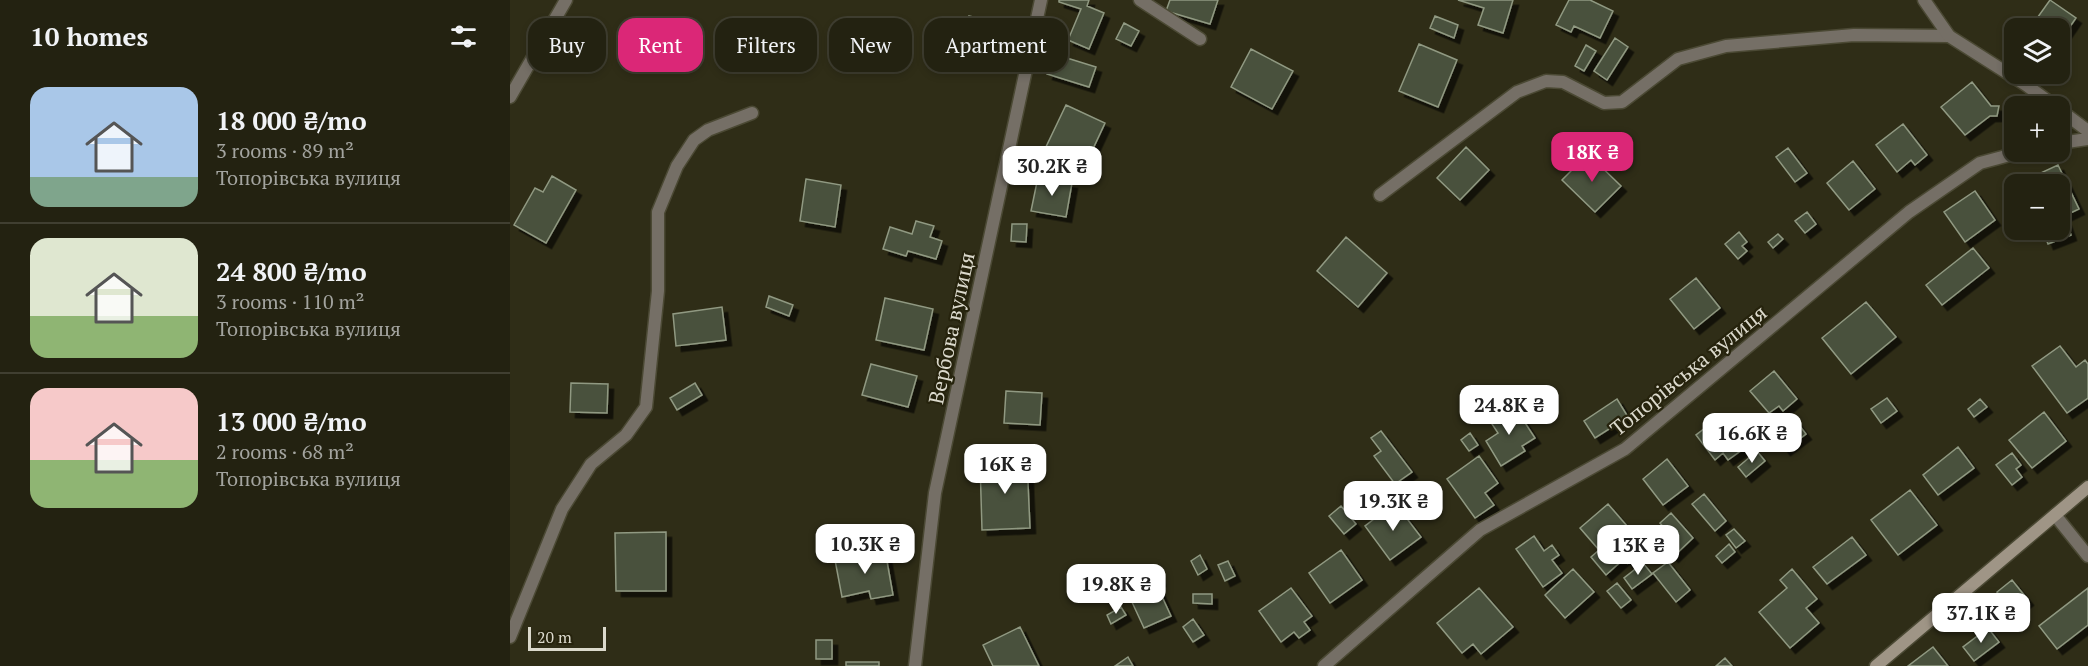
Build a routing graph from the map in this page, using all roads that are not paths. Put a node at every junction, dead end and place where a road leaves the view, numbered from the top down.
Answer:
1 (566, 0) edge
2 (1041, 0) edge
3 (1140, 0) edge
4 (1924, 0) edge
5 (1950, 36) junction
6 (1200, 39) dead end
7 (2042, 96) edge
8 (510, 98) edge
9 (752, 113) dead end
10 (2070, 118) edge
11 (2088, 131) edge
12 (2088, 139) edge
13 (2070, 141) edge
14 (2004, 157) edge
15 (1380, 195) dead end
16 (2088, 487) edge
17 (2055, 515) junction
18 (2088, 556) edge
19 (510, 637) edge
20 (915, 666) edge
21 (1324, 666) edge
22 (1876, 666) edge

1 - 8 street
2 - 20 street, Вербова вулиця
3 - 6 street
4 - 5 street
5 - 7 street
5 - 15 street
9 - 19 street
10 - 11 street
12 - 13 street
14 - 21 street, Топорівська вулиця
16 - 17 street
17 - 18 street
17 - 22 street

